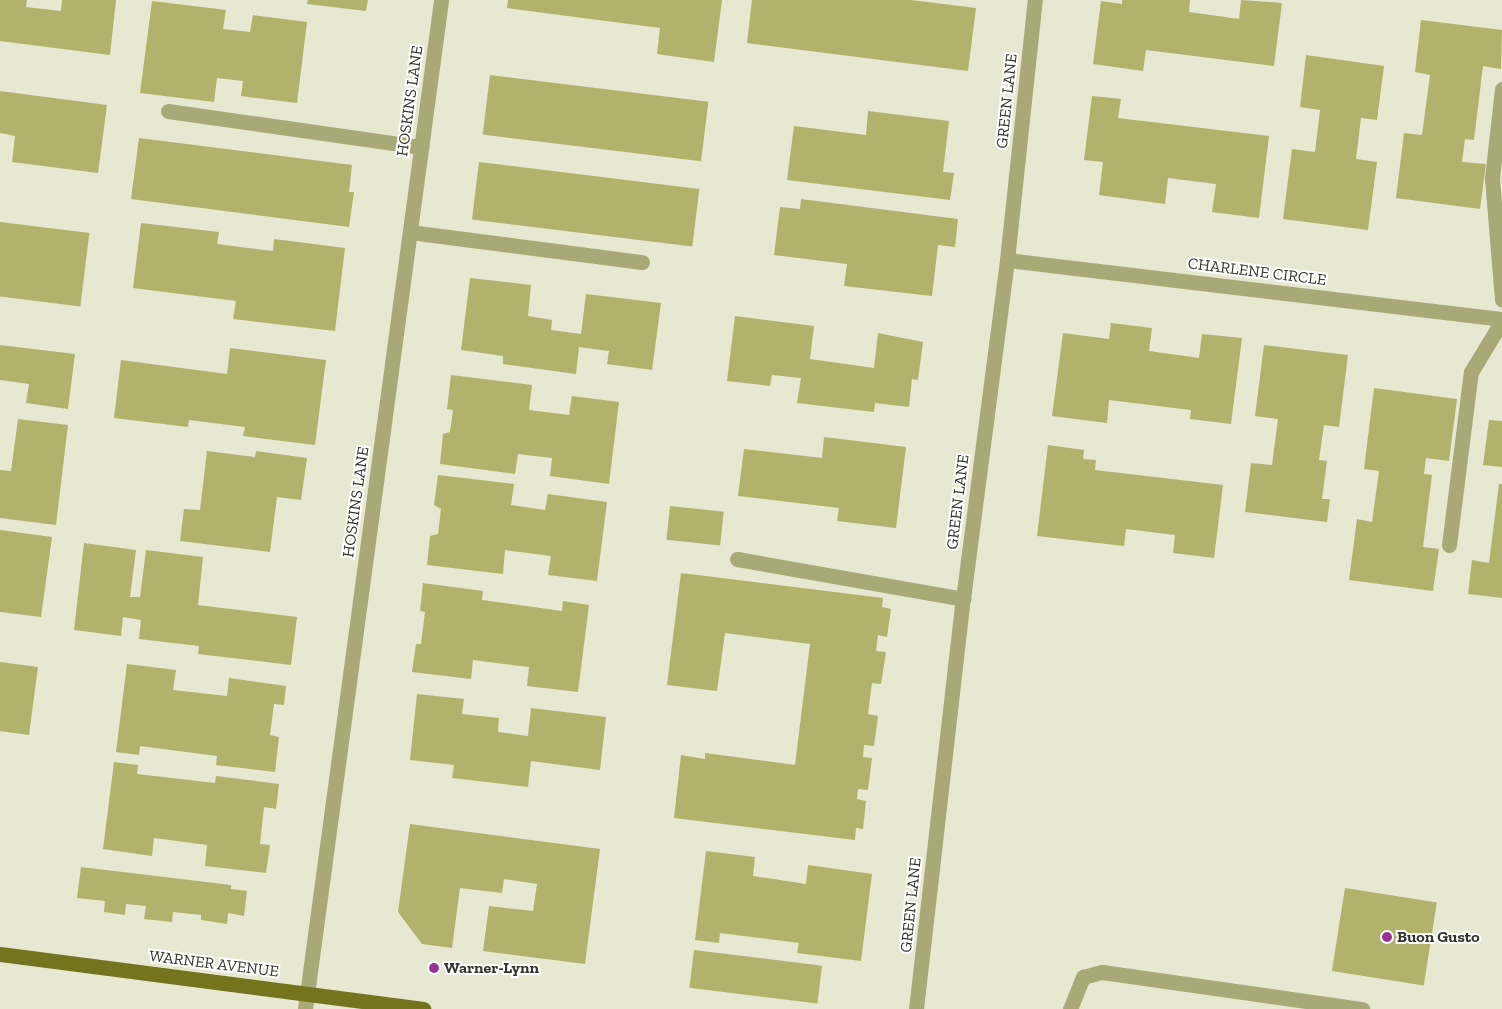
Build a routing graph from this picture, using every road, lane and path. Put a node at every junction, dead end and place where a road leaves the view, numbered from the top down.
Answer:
1 (441, 0) edge
2 (1035, 0) edge
3 (1502, 90) edge
4 (168, 111) dead end
5 (421, 147) junction
6 (410, 232) junction
7 (1007, 260) junction
8 (642, 262) dead end
9 (1502, 300) edge
10 (1502, 320) edge
11 (1449, 545) dead end
12 (737, 559) dead end
13 (963, 599) junction
14 (0, 954) edge
15 (308, 994) junction
16 (305, 1009) edge
17 (423, 1009) edge
18 (916, 1009) edge
19 (1070, 1009) edge
20 (1362, 1009) edge

1 - 5 street, HOSKINS LANE
2 - 7 street, GREEN LANE
3 - 9 street
4 - 5 street
5 - 6 street, HOSKINS LANE
6 - 8 street
6 - 15 street, HOSKINS LANE
7 - 10 street, CHARLENE CIRCLE
7 - 13 street, GREEN LANE
10 - 11 street
12 - 13 street
13 - 18 street, GREEN LANE
14 - 15 main road, WARNER AVENUE
15 - 16 street, HOSKINS LANE
15 - 17 main road, WARNER AVENUE
19 - 20 street

